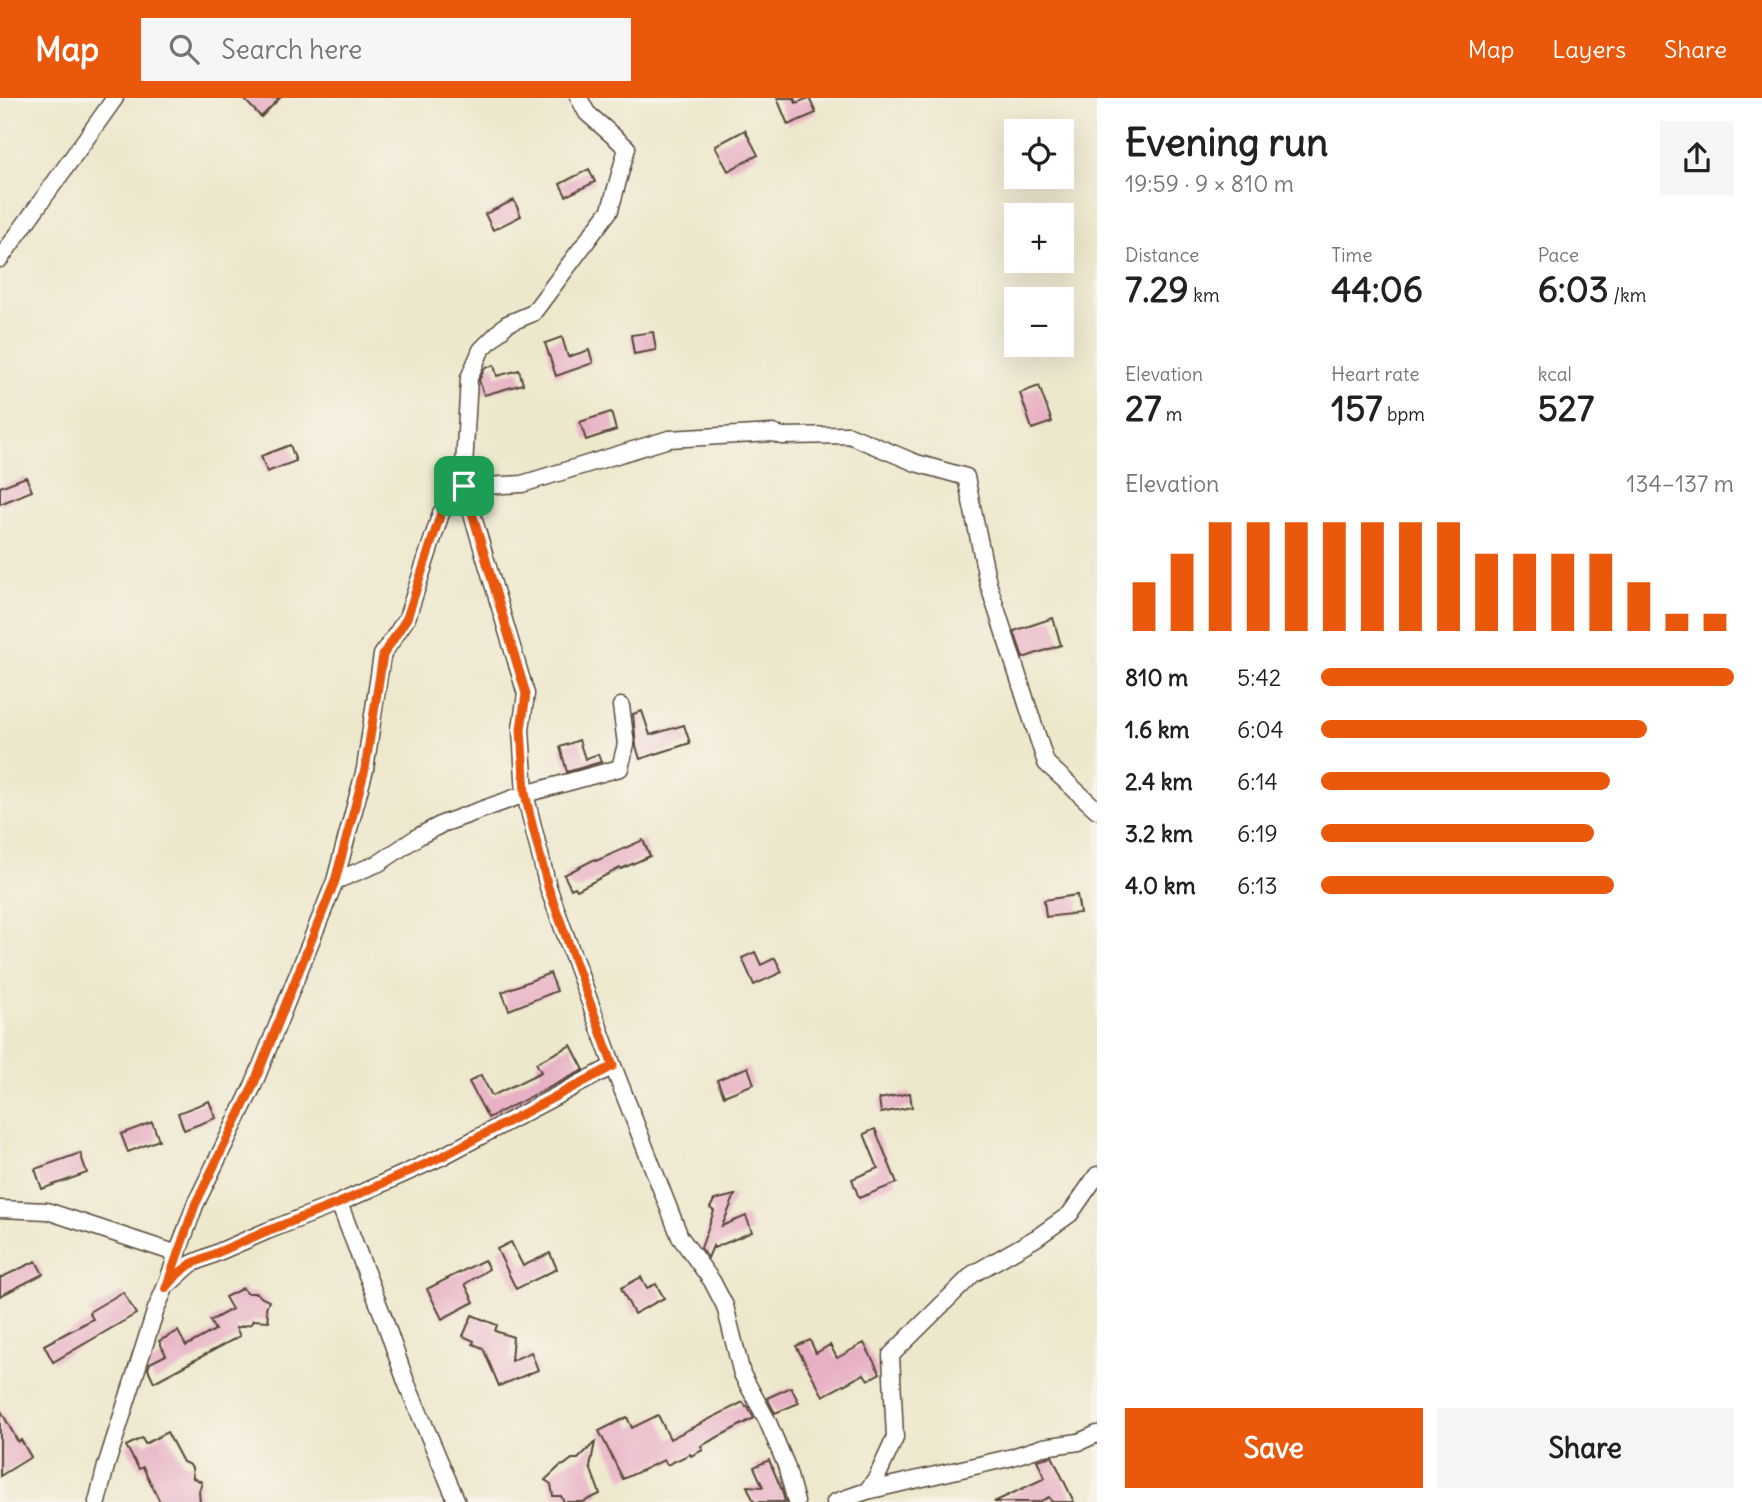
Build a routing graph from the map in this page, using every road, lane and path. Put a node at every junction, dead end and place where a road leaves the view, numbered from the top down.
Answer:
1 (116, 98) edge
2 (579, 98) edge
3 (0, 259) edge
4 (464, 486) junction
5 (621, 706) dead end
6 (525, 793) junction
7 (1097, 810) edge
8 (335, 881) junction
9 (613, 1066) junction
10 (1097, 1175) edge
11 (339, 1203) junction
12 (0, 1209) edge
13 (178, 1254) junction
14 (166, 1288) junction
15 (1097, 1434) edge
16 (867, 1491) junction
17 (97, 1502) edge
18 (457, 1502) edge
19 (796, 1502) edge
20 (835, 1502) edge

1 - 3 street
2 - 4 street
4 - 6 street
4 - 7 street
4 - 8 street
5 - 6 street
6 - 8 street
6 - 9 street
8 - 13 street
9 - 11 street
9 - 19 street
10 - 16 street
11 - 14 street
11 - 18 street
12 - 13 street
13 - 14 street
14 - 17 street
15 - 16 street
16 - 20 street

